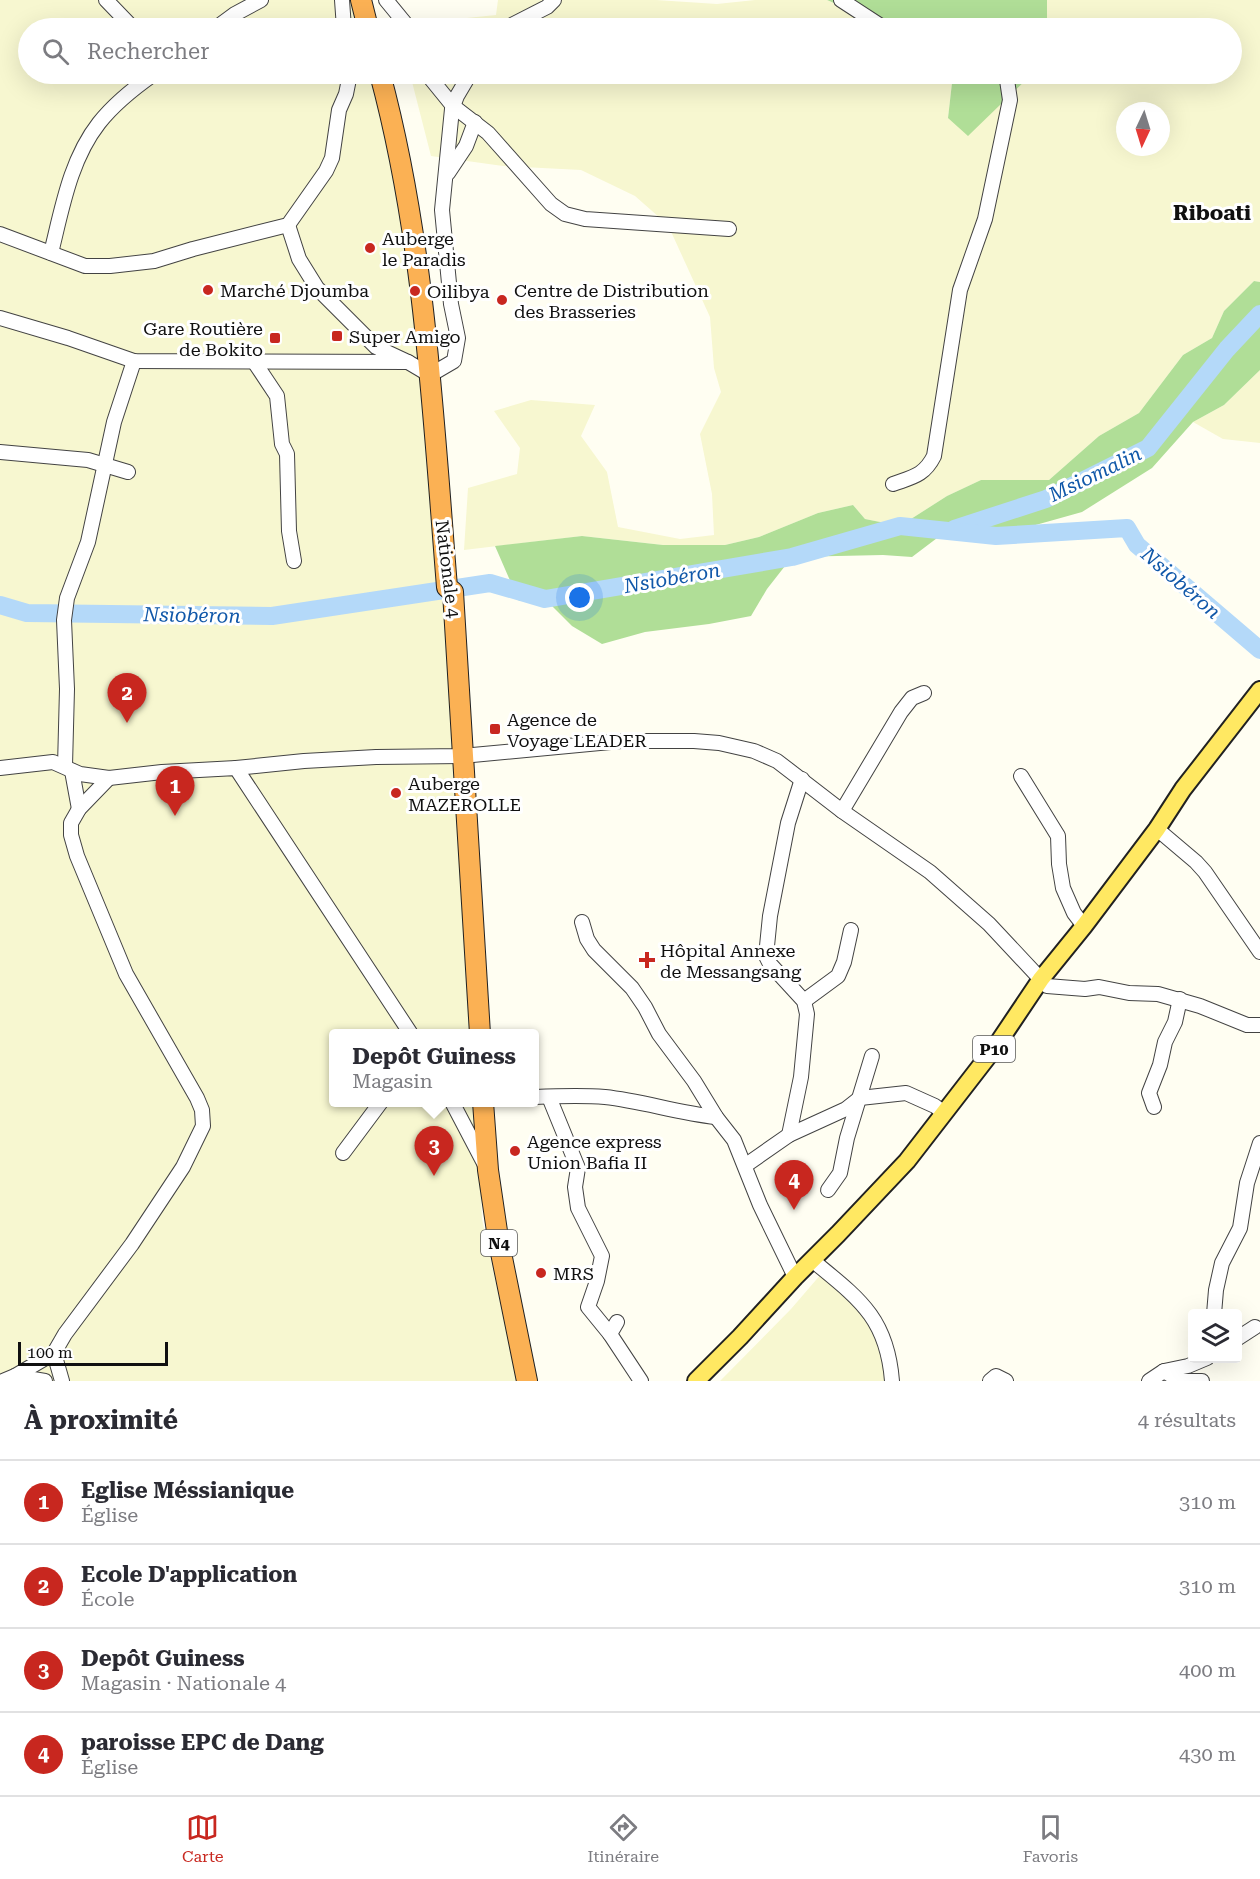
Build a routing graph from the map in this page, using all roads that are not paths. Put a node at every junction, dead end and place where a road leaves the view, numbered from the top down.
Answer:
1 (106, 0) edge
2 (261, 0) edge
3 (342, 0) edge
4 (361, 0) edge
5 (386, 0) edge
6 (554, 0) edge
7 (841, 0) edge
8 (123, 18) edge
9 (230, 18) edge
10 (343, 18) edge
11 (366, 18) edge
12 (401, 18) edge
13 (526, 18) edge
14 (869, 18) edge
15 (140, 84) edge
16 (348, 84) edge
17 (382, 84) edge
18 (435, 84) edge
19 (464, 84) edge
20 (1008, 84) edge
21 (453, 106) junction
22 (475, 122) junction
23 (447, 175) junction
24 (288, 225) junction
25 (729, 229) dead end
26 (0, 234) edge
27 (51, 253) junction
28 (0, 318) edge
29 (134, 362) junction
30 (408, 362) junction
31 (255, 363) junction
32 (430, 375) junction
33 (0, 452) edge
34 (104, 463) junction
35 (128, 472) dead end
36 (893, 484) dead end
37 (294, 561) dead end
38 (1260, 690) edge
39 (924, 693) dead end
40 (462, 756) junction
41 (0, 768) edge
42 (68, 768) junction
43 (236, 768) junction
44 (1021, 776) dead end
45 (109, 778) junction
46 (802, 779) junction
47 (79, 810) junction
48 (842, 811) junction
49 (1157, 829) junction
50 (582, 922) dead end
51 (1084, 926) junction
52 (850, 930) dead end
53 (1260, 952) edge
54 (1041, 979) junction
55 (1180, 999) junction
56 (804, 1000) junction
57 (1260, 1025) edge
58 (408, 1029) edge
59 (480, 1029) edge
60 (872, 1056) dead end
61 (542, 1097) edge
62 (860, 1098) junction
63 (377, 1107) edge
64 (455, 1107) edge
65 (483, 1107) edge
66 (1154, 1107) dead end
67 (944, 1113) junction
68 (716, 1117) junction
69 (789, 1135) junction
70 (1260, 1143) edge
71 (343, 1153) dead end
72 (746, 1165) junction
73 (488, 1170) junction
74 (828, 1190) dead end
75 (812, 1260) junction
76 (795, 1277) junction
77 (1214, 1309) edge
78 (1255, 1327) dead end
79 (1242, 1335) edge
80 (54, 1353) junction
81 (1192, 1363) edge
82 (1164, 1371) junction
83 (9, 1378) edge
84 (45, 1381) edge
85 (62, 1381) edge
86 (527, 1381) edge
87 (641, 1381) edge
88 (696, 1381) edge
89 (891, 1381) edge
90 (990, 1381) edge
91 (1006, 1381) edge
92 (1149, 1381) edge
93 (1202, 1381) edge

1 - 8 street
2 - 9 street
3 - 10 street
4 - 11 highway
5 - 12 street
6 - 13 street
7 - 14 street
15 - 27 street
16 - 24 street
17 - 32 highway, Nationale 4
18 - 21 street
19 - 21 street
20 - 36 street
21 - 22 street
21 - 23 street
22 - 23 street
22 - 25 street
23 - 32 street
24 - 27 street
24 - 30 street
26 - 27 street
28 - 29 street
29 - 31 street
29 - 34 street
30 - 31 street
30 - 32 street
31 - 37 street
32 - 40 highway, Nationale 4
33 - 34 street
34 - 35 street
34 - 42 street
38 - 49 main road, P10
39 - 48 street
40 - 43 street
40 - 46 street
40 - 59 highway, Nationale 4
41 - 42 street
42 - 45 street
42 - 47 street
43 - 45 street
43 - 58 street
44 - 51 street
45 - 47 street
46 - 48 street
46 - 56 street
47 - 80 street
48 - 54 street
49 - 51 main road, P10
49 - 53 street
50 - 68 street
51 - 54 main road, P10
52 - 56 street
54 - 55 street
54 - 67 main road, P10
55 - 57 street
55 - 66 street
56 - 69 street
60 - 62 street
61 - 68 street
61 - 87 street
62 - 67 street
62 - 69 street
62 - 74 street
63 - 71 street
64 - 73 street
65 - 73 highway, N4
67 - 75 main road, P10
68 - 72 street
69 - 72 street
70 - 77 street
72 - 76 street
73 - 86 highway, N4
75 - 76 main road, P10
75 - 89 street
76 - 88 main road, P10
78 - 79 street
80 - 83 street
80 - 85 street
81 - 82 street
82 - 92 street
82 - 93 street
83 - 84 street
90 - 91 street

